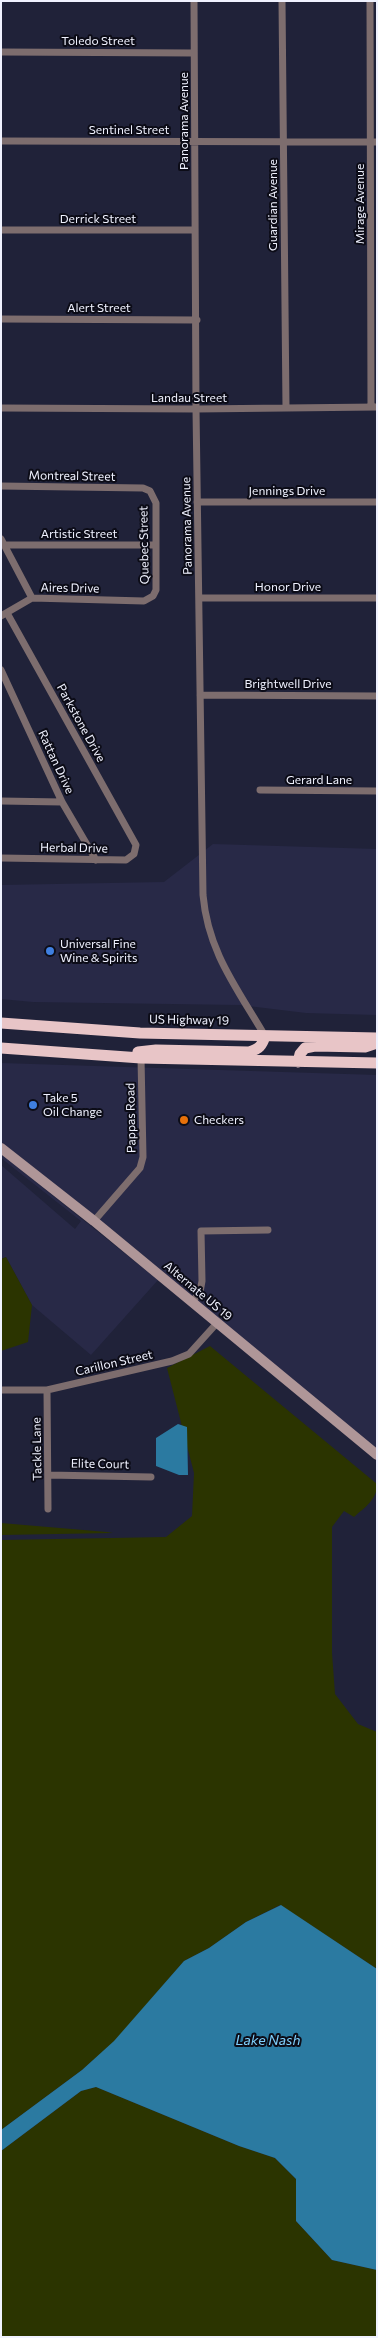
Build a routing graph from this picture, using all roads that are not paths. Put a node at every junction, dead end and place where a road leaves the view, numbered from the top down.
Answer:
1 (194, 1) edge
2 (282, 1) edge
3 (370, 1) edge
4 (1, 52) edge
5 (194, 53) junction
6 (1, 141) edge
7 (195, 142) junction
8 (284, 142) junction
9 (374, 142) edge
10 (1, 230) edge
11 (195, 230) junction
12 (1, 319) edge
13 (197, 320) junction
14 (374, 407) edge
15 (1, 408) edge
16 (286, 408) junction
17 (196, 409) junction
18 (1, 486) edge
19 (143, 488) joint
20 (198, 502) junction
21 (377, 502) edge
22 (2, 542) edge
23 (155, 545) junction
24 (32, 598) junction
25 (199, 598) junction
26 (377, 598) edge
27 (144, 601) joint
28 (4, 615) edge
29 (1, 670) edge
30 (200, 696) junction
31 (377, 696) edge
32 (260, 790) dead end
33 (377, 791) edge
34 (1, 801) edge
35 (62, 802) junction
36 (136, 845) joint
37 (1, 858) edge
38 (96, 860) junction
39 (1, 1023) edge
40 (265, 1036) junction
41 (377, 1038) edge
42 (377, 1043) edge
43 (1, 1048) edge
44 (107, 1056) junction
45 (141, 1058) junction
46 (298, 1062) junction
47 (377, 1063) edge
48 (1, 1148) edge
49 (94, 1221) junction
50 (268, 1230) dead end
51 (192, 1302) junction
52 (217, 1323) junction
53 (1, 1390) edge
54 (47, 1390) junction
55 (377, 1455) edge
56 (48, 1475) junction
57 (151, 1477) dead end
58 (48, 1509) dead end

1 - 5 street, Panorama Avenue
2 - 8 street, Guardian Avenue
3 - 9 street, Mirage Avenue
4 - 5 street, Toledo Street
5 - 7 street, Panorama Avenue
6 - 7 street, Sentinel Street
7 - 8 street, Sentinel Street
7 - 11 street, Panorama Avenue
8 - 9 street, Sentinel Street
8 - 16 street, Guardian Avenue
9 - 14 street, Mirage Avenue
10 - 11 street, Derrick Street
11 - 13 street, Panorama Avenue
12 - 13 street, Alert Street
13 - 17 street, Panorama Avenue
14 - 16 street, Landau Street
15 - 17 street, Landau Street
16 - 17 street, Landau Street
17 - 20 street, Panorama Avenue
18 - 19 street, Montreal Street
19 - 23 street, Quebec Street
20 - 21 street, Jennings Drive
20 - 25 street, Panorama Avenue
22 - 23 street, Artistic Street
22 - 24 street
23 - 27 street, Quebec Street
24 - 27 street, Aires Drive
24 - 28 street, Aires Drive
25 - 26 street, Honor Drive
25 - 30 street, Panorama Avenue
28 - 36 street, Parkstone Drive
29 - 35 street, Rattan Drive
30 - 31 street, Brightwell Drive
30 - 40 street, Panorama Avenue
32 - 33 street, Gerard Lane
34 - 35 street
35 - 38 street, Rattan Drive
36 - 38 street, Herbal Drive
37 - 38 street, Herbal Drive
39 - 40 highway, US Highway 19
40 - 41 highway, US Highway 19
40 - 44 highway
42 - 46 highway
43 - 44 highway
44 - 45 highway
45 - 46 highway
45 - 49 street, Pappas Road
46 - 47 highway
48 - 49 main road, Alternate US 19
49 - 51 main road, Alternate US 19
50 - 51 street
51 - 52 main road, Alternate US 19
52 - 54 street, Carillon Street
52 - 55 main road, Alternate US 19
53 - 54 street, Carillon Street
54 - 56 street, Tackle Lane
56 - 57 street, Elite Court
56 - 58 street, Tackle Lane

